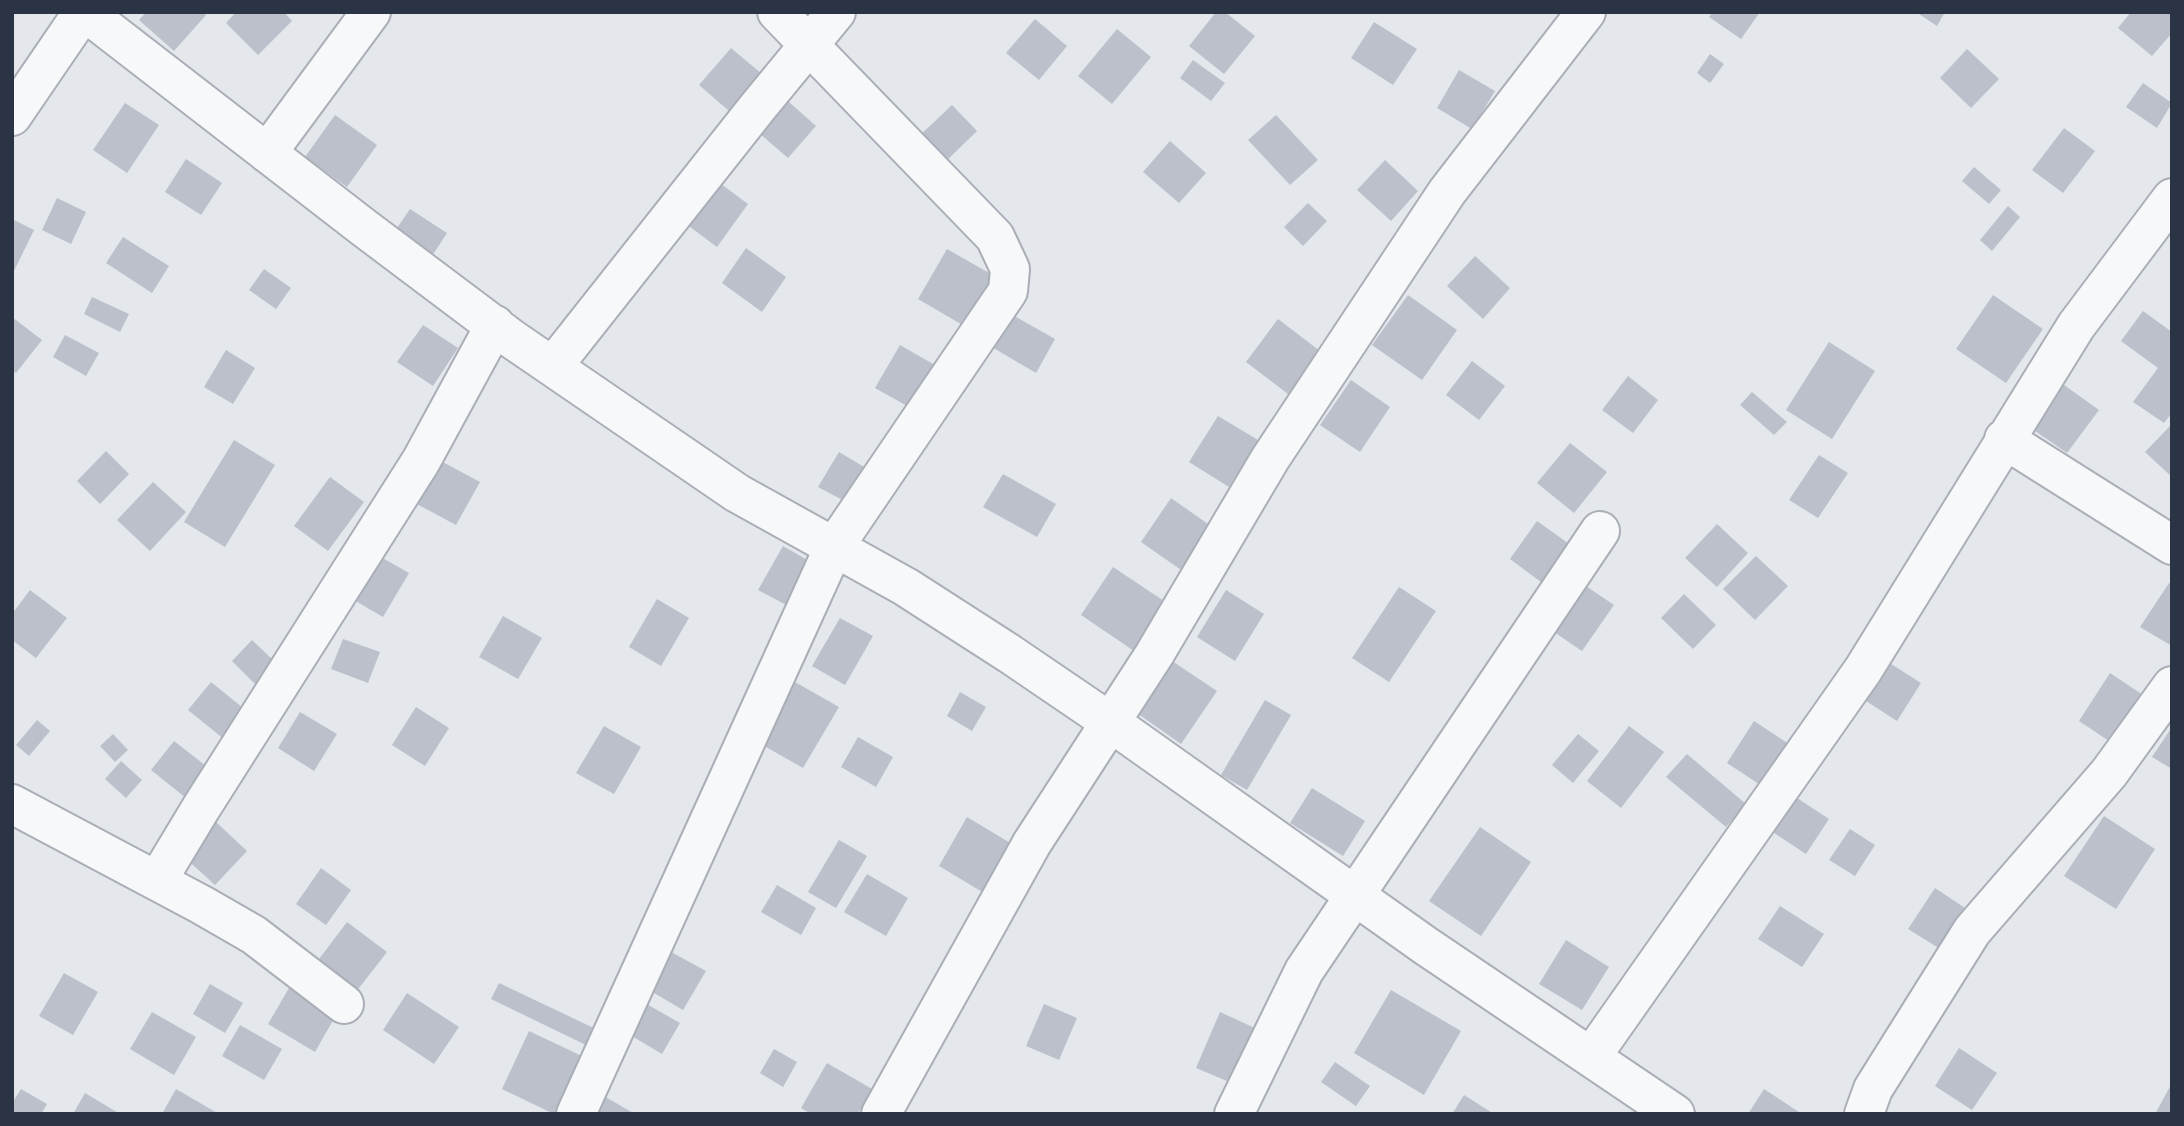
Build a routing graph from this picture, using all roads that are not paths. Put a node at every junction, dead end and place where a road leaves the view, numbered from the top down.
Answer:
1 (84, 12) edge
2 (371, 12) edge
3 (777, 12) edge
4 (836, 12) edge
5 (1586, 12) edge
6 (809, 46) junction
7 (12, 116) edge
8 (267, 153) junction
9 (2172, 198) edge
10 (495, 325) junction
11 (553, 366) junction
12 (2004, 439) junction
13 (1600, 531) dead end
14 (2172, 545) edge
15 (834, 547) junction
16 (2172, 686) edge
17 (1110, 722) junction
18 (12, 804) edge
19 (158, 881) junction
20 (1355, 896) junction
21 (344, 1004) dead end
22 (1591, 1057) junction
23 (576, 1114) edge
24 (881, 1114) edge
25 (1234, 1114) edge
26 (1675, 1114) edge
27 (1864, 1114) edge

1 - 7 street
1 - 8 street
2 - 8 street
3 - 6 street
4 - 6 street
5 - 17 street
6 - 11 street
6 - 15 street
8 - 10 street
9 - 12 street
10 - 11 street
10 - 19 street
11 - 15 street
12 - 14 street
12 - 22 street
13 - 20 street
15 - 17 street
15 - 23 street
16 - 27 street
17 - 20 street
17 - 24 street
18 - 19 street
19 - 21 street
20 - 22 street
20 - 25 street
22 - 26 street

